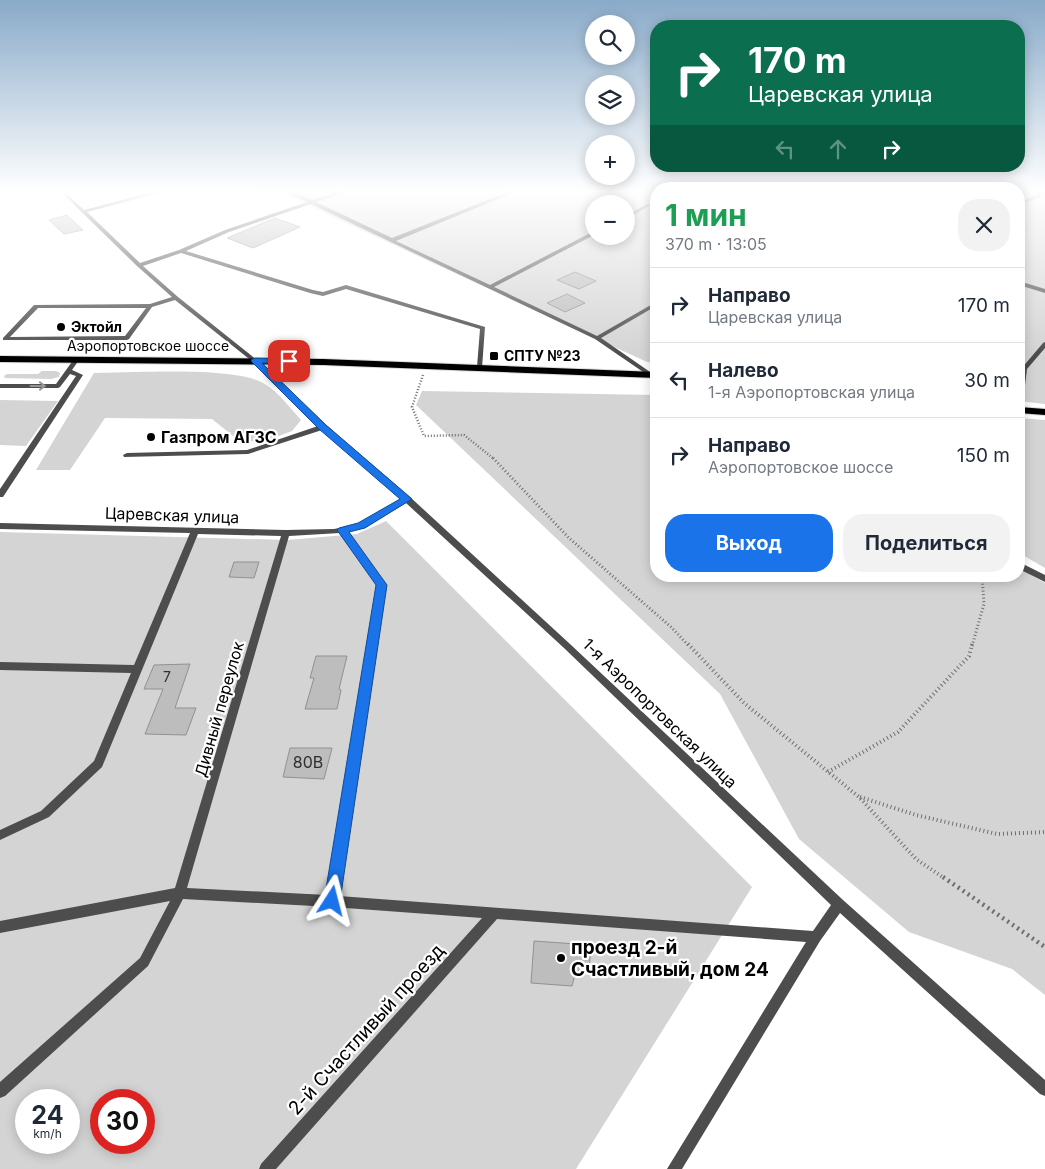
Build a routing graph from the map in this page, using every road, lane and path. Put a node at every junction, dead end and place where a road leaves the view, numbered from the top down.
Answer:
1 (120, 246) edge
2 (193, 246) edge
3 (404, 246) edge
4 (570, 246) edge
5 (180, 251) junction
6 (139, 265) junction
7 (1025, 285) edge
8 (288, 286) joint
9 (346, 287) joint
10 (490, 287) junction
11 (1045, 291) edge
12 (176, 298) junction
13 (150, 306) junction
14 (650, 307) edge
15 (597, 338) junction
16 (2, 342) edge
17 (1045, 344) edge
18 (0, 359) edge
19 (76, 360) junction
20 (255, 360) junction
21 (426, 365) junction
22 (480, 367) junction
23 (1025, 368) edge
24 (68, 371) junction
25 (650, 372) edge
26 (650, 375) edge
27 (0, 386) edge
28 (1025, 410) edge
29 (1045, 412) edge
30 (323, 427) junction
31 (126, 455) dead end
32 (0, 495) edge
33 (407, 499) junction
34 (0, 526) edge
35 (342, 530) junction
36 (195, 531) junction
37 (286, 533) junction
38 (1025, 568) edge
39 (1045, 579) edge
40 (982, 582) edge
41 (0, 666) edge
42 (136, 669) junction
43 (828, 772) junction
44 (859, 797) junction
45 (1045, 832) edge
46 (0, 835) edge
47 (180, 893) junction
48 (332, 901) junction
49 (839, 904) junction
50 (494, 913) junction
51 (0, 927) edge
52 (816, 936) junction
53 (1045, 947) edge
54 (1045, 1088) edge
55 (0, 1091) edge
56 (266, 1169) edge
57 (674, 1169) edge

1 - 6 street, 1-я Аэропортовская улица
2 - 5 street
3 - 10 street
4 - 10 street
5 - 6 street
5 - 8 street
6 - 12 street, 1-я Аэропортовская улица
7 - 11 street
8 - 9 street
9 - 22 street
10 - 15 street
12 - 13 street
12 - 20 street, 1-я Аэропортовская улица
13 - 16 street
13 - 16 street
14 - 15 street
15 - 25 street
17 - 23 street
18 - 19 main road, Аэропортовское шоссе
19 - 20 main road, Аэропортовское шоссе
19 - 24 street
20 - 21 main road, Аэропортовское шоссе
20 - 30 street, 1-я Аэропортовская улица
21 - 22 main road, Аэропортовское шоссе
21 - 43 path
22 - 26 main road, Аэропортовское шоссе
27 -> 24 street
24 - 32 street
28 - 29 main road
30 - 31 street
30 - 33 street, 1-я Аэропортовская улица
33 - 35 street, Царевская улица
33 - 49 street, 1-я Аэропортовская улица
34 - 36 street, Царевская улица
35 - 37 street, Царевская улица
35 - 48 street
36 - 37 street, Царевская улица
36 - 42 street
37 - 47 street, Дивный переулок
38 - 39 street
40 - 43 path
41 - 42 street
42 - 46 street
43 - 44 path
44 - 45 path
44 - 53 path
47 - 48 street
47 - 51 street
47 - 55 street, Дивный переулок
48 - 50 street
49 - 52 street
49 - 54 street, 1-я Аэропортовская улица
50 - 52 street
50 - 56 street, 2-й Счастливый проезд
52 - 57 street

